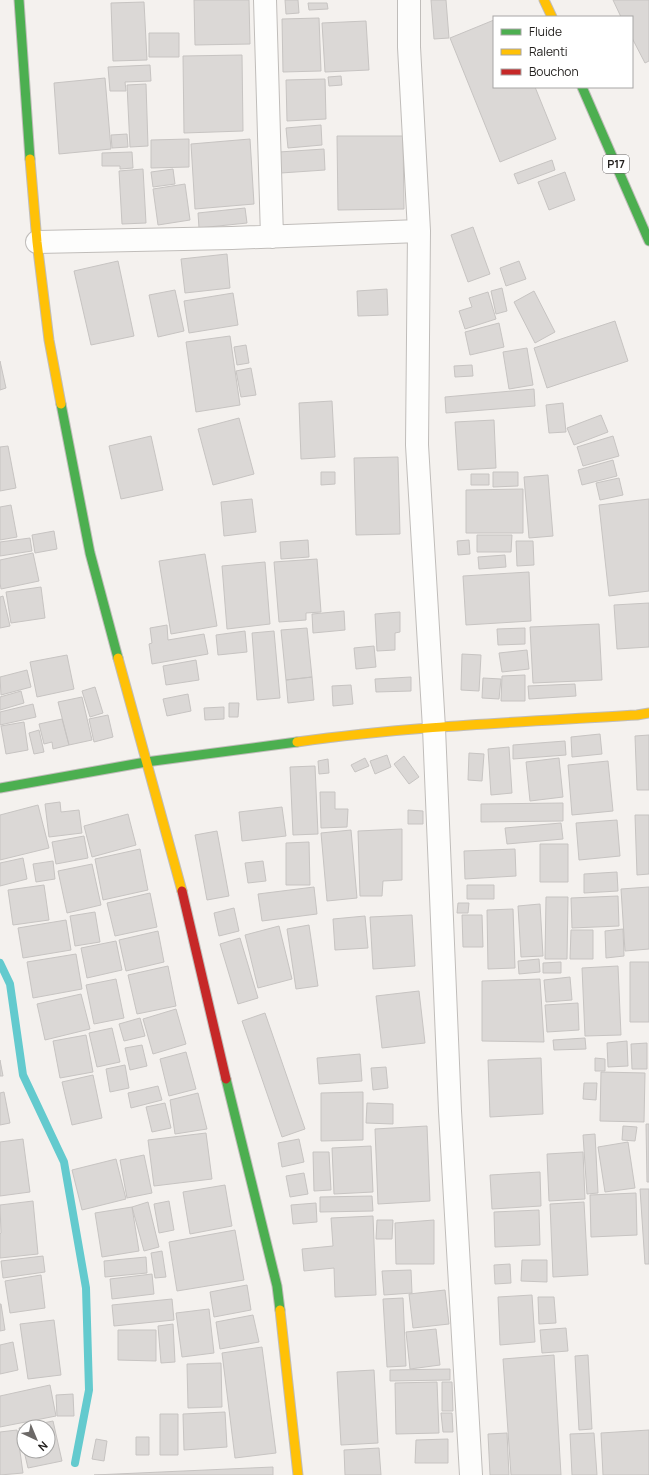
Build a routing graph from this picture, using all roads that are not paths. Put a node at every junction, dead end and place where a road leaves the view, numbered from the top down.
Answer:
1 (19, 0) edge
2 (265, 0) edge
3 (409, 0) edge
4 (544, 0) edge
5 (552, 16) edge
6 (582, 88) edge
7 (419, 232) junction
8 (272, 236) junction
9 (649, 241) edge
10 (37, 242) junction
11 (649, 713) edge
12 (434, 728) junction
13 (146, 762) junction
14 (0, 788) edge
15 (298, 1475) edge
16 (471, 1475) edge

1 - 10 street
2 - 8 street
3 - 7 street
4 - 5 street
6 - 9 street, P17
7 - 8 street
7 - 12 street
8 - 10 street
10 - 13 street
11 - 12 street
12 - 13 street
12 - 16 street
13 - 14 street
13 - 15 street

